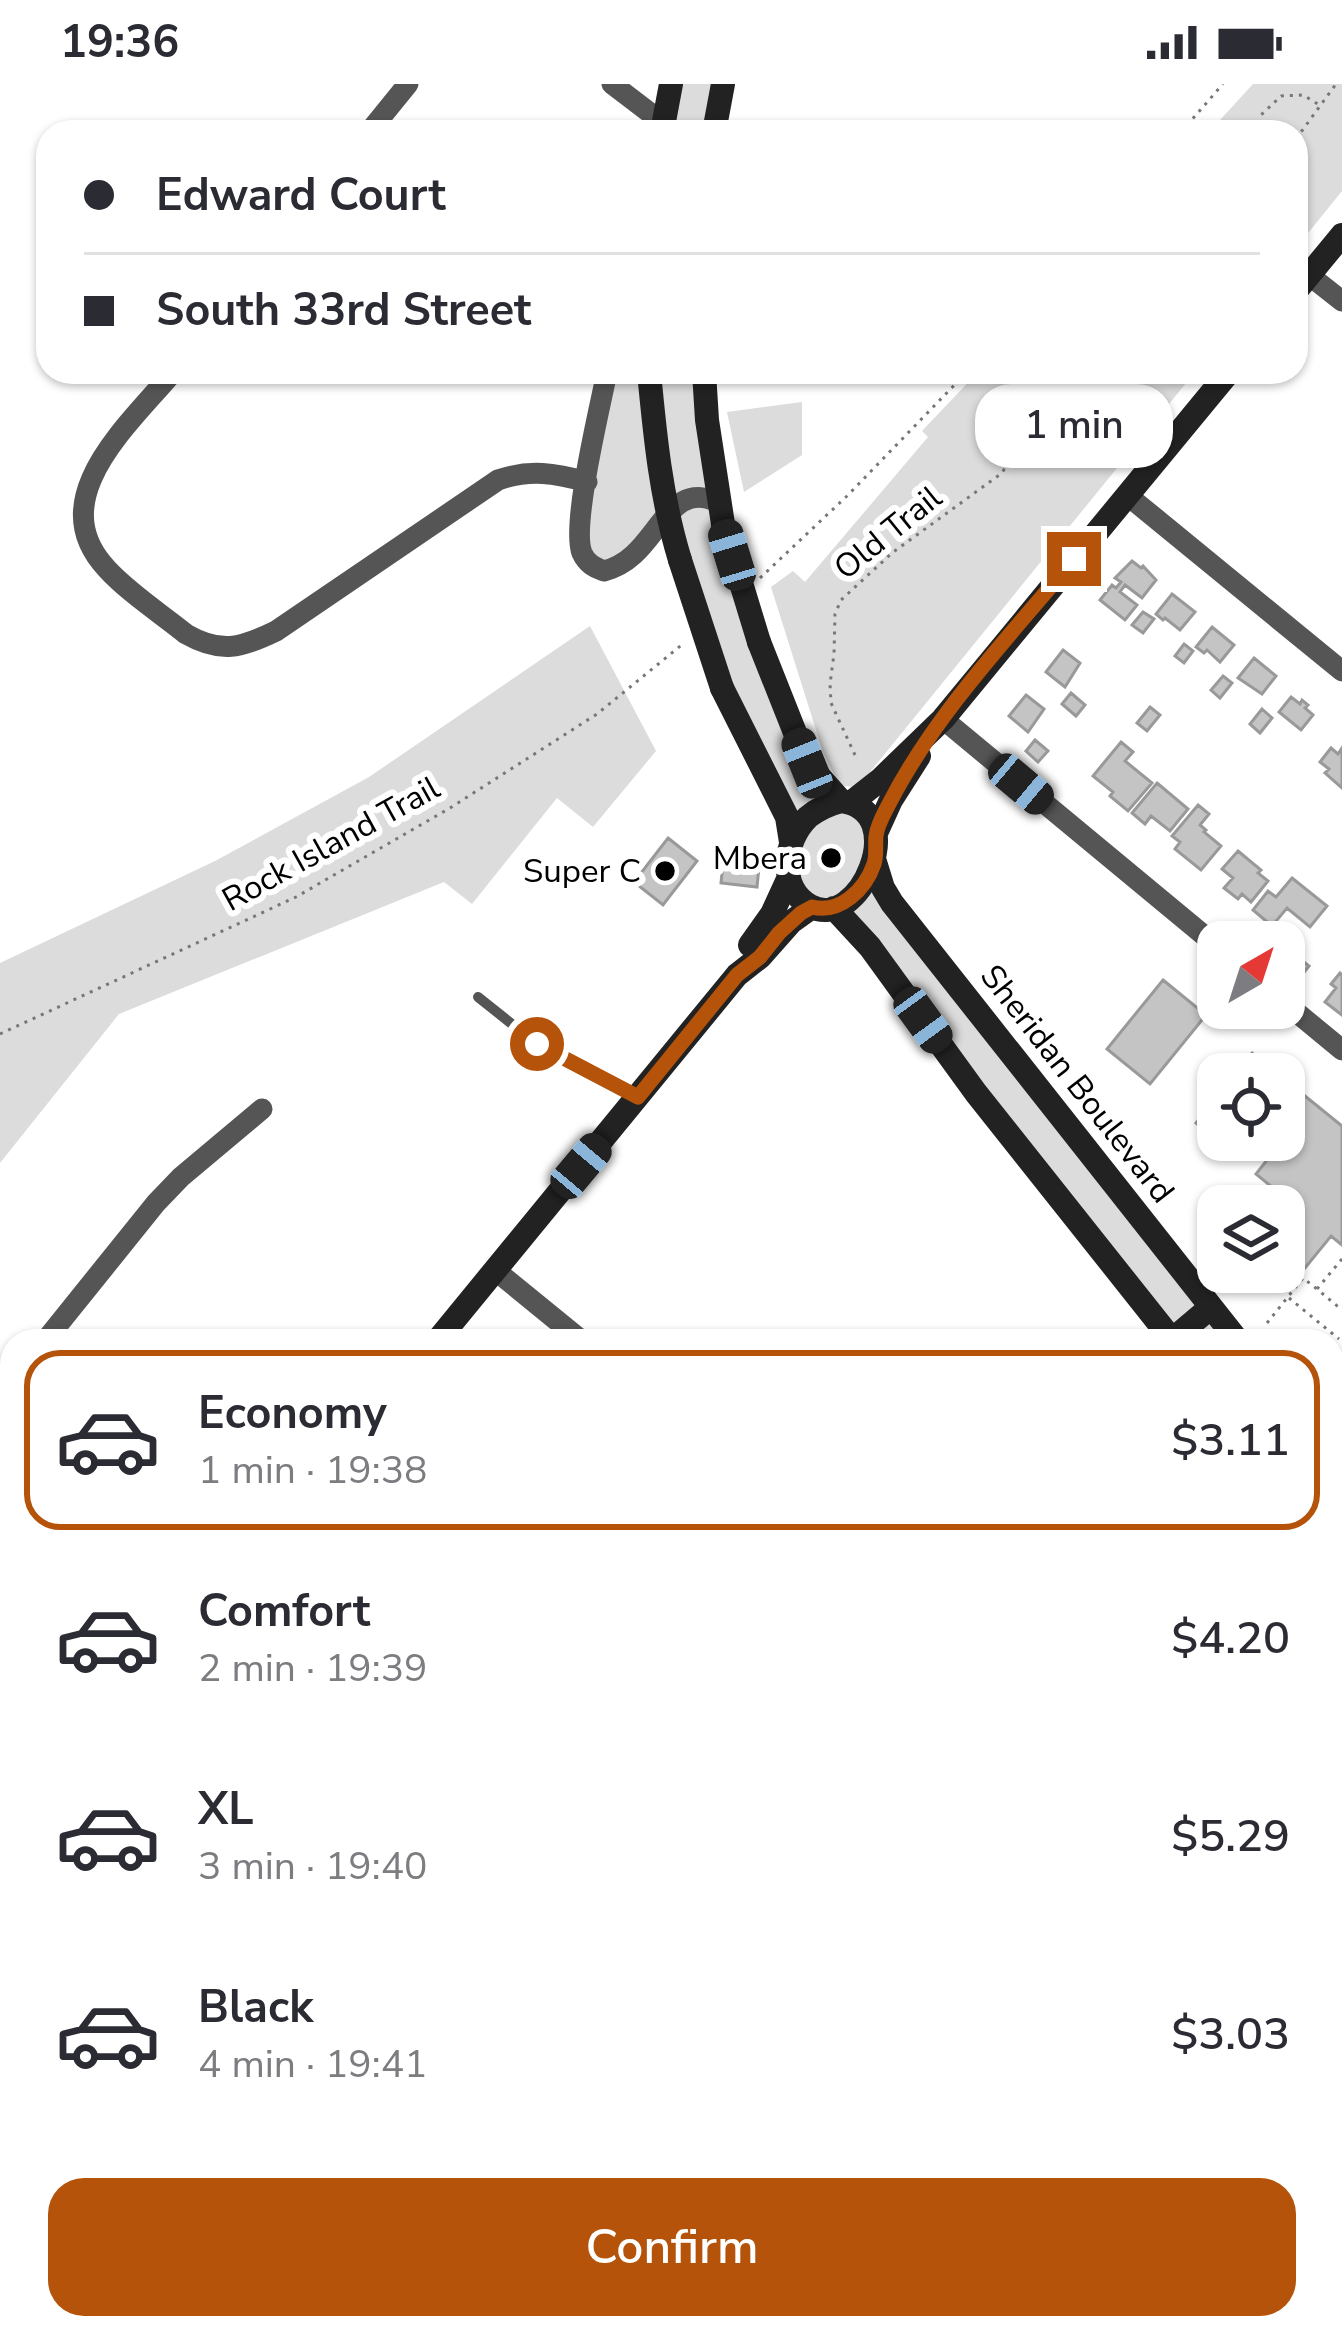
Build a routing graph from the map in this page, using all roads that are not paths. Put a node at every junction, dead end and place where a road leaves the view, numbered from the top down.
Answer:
1 (408, 84) edge
2 (612, 84) edge
3 (671, 84) edge
4 (724, 84) edge
5 (379, 120) edge
6 (655, 120) edge
7 (668, 120) edge
8 (716, 120) edge
9 (1342, 235) edge
10 (1308, 277) edge
11 (1308, 285) edge
12 (1342, 302) edge
13 (163, 384) edge
14 (605, 384) edge
15 (650, 384) edge
16 (705, 384) edge
17 (1219, 384) edge
18 (586, 482) junction
19 (1126, 495) junction
20 (721, 513) junction
21 (667, 518) junction
22 (1342, 671) edge
23 (943, 719) junction
24 (846, 801) junction
25 (876, 833) junction
26 (790, 842) junction
27 (875, 862) junction
28 (789, 877) junction
29 (823, 907) junction
30 (1197, 930) edge
31 (737, 975) junction
32 (478, 997) dead end
33 (1305, 1019) edge
34 (1342, 1050) edge
35 (638, 1097) junction
36 (262, 1108) dead end
37 (495, 1270) junction
38 (1211, 1307) junction
39 (55, 1329) edge
40 (447, 1329) edge
41 (567, 1329) edge
42 (1163, 1329) edge
43 (1185, 1329) edge
44 (1228, 1329) edge

1 - 5 street
2 - 6 street
3 - 7 main road
4 - 8 main road
9 - 10 main road
11 - 12 street
13 - 18 street
14 - 18 street
15 - 21 main road
16 - 20 main road
17 - 19 main road
18 - 21 street
19 - 22 street
19 - 23 main road
20 - 21 street
20 - 24 main road, bridge
21 - 26 main road, bridge
23 - 24 main road
23 - 25 main road
23 - 30 street
24 - 25 main road
24 - 26 main road
25 - 27 main road
26 - 28 main road
27 - 29 main road
27 - 38 main road, Sheridan Boulevard
28 - 29 main road
28 - 31 main road
29 - 31 main road
29 - 42 main road
31 - 35 main road
32 - 35 lane
33 - 34 street
35 - 37 main road
36 - 39 street
37 - 40 main road
37 - 41 street
38 - 43 main road
38 - 44 main road, Sheridan Boulevard

